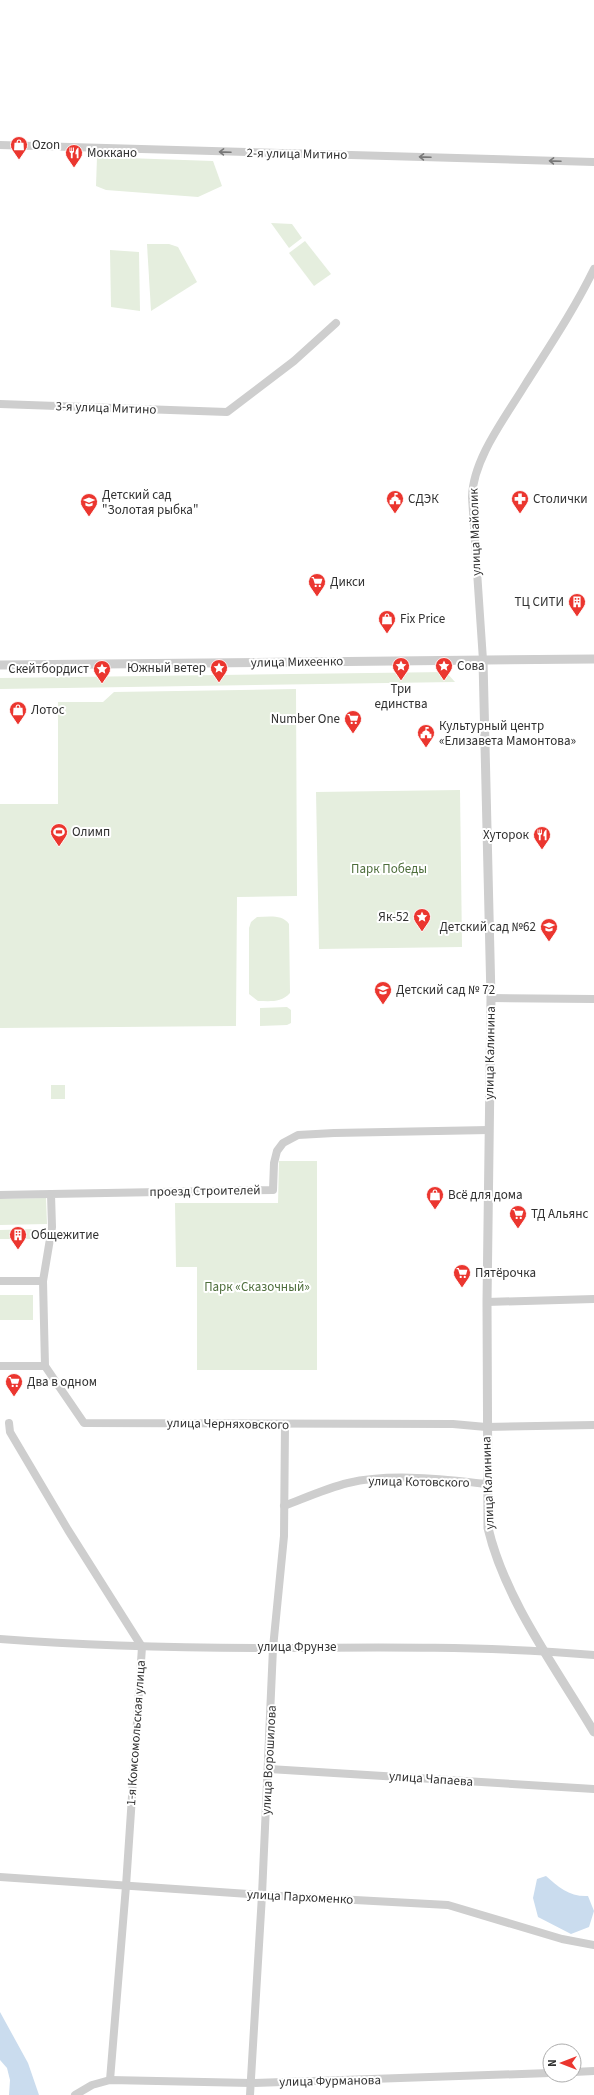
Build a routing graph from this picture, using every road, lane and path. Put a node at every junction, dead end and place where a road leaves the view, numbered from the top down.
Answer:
1 (0, 145) edge
2 (594, 162) edge
3 (594, 270) edge
4 (336, 323) dead end
5 (0, 404) edge
6 (594, 659) edge
7 (483, 660) junction
8 (0, 666) edge
9 (490, 998) junction
10 (594, 999) edge
11 (489, 1130) junction
12 (51, 1194) junction
13 (0, 1195) edge
14 (0, 1281) edge
15 (43, 1281) junction
16 (594, 1299) edge
17 (487, 1302) junction
18 (0, 1366) edge
19 (44, 1366) junction
20 (9, 1423) dead end
21 (285, 1425) junction
22 (594, 1425) edge
23 (486, 1426) junction
24 (486, 1484) junction
25 (284, 1506) junction
26 (0, 1640) edge
27 (142, 1646) junction
28 (274, 1648) junction
29 (545, 1651) junction
30 (594, 1655) edge
31 (594, 1732) edge
32 (269, 1769) junction
33 (594, 1789) edge
34 (0, 1877) edge
35 (126, 1886) junction
36 (262, 1895) junction
37 (594, 1945) edge
38 (594, 2071) edge
39 (582, 2072) edge
40 (542, 2073) edge
41 (110, 2080) junction
42 (251, 2083) junction
43 (76, 2095) edge
44 (250, 2095) edge

2 -> 1 street, 2-я улица Митино
3 - 7 street, улица Майолик
4 - 5 street, 3-я улица Митино
6 - 7 street, улица Михеенко
7 - 8 street, улица Михеенко
7 - 9 street, улица Калинина
9 - 10 street
9 - 11 street, улица Калинина
11 - 12 street, проезд Строителей
11 - 17 street, улица Калинина
12 - 13 street
12 - 15 street
14 - 15 street
15 - 19 street
16 - 17 street
17 - 23 street, улица Калинина
18 - 19 street
19 - 21 street, улица Черняховского
20 - 27 street, 1-я Комсомольская улица
21 - 23 street, улица Черняховского
21 - 25 street, улица Ворошилова
22 - 23 street, улица Черняховского
23 - 24 street, улица Калинина
24 - 25 street, улица Котовского
24 - 29 street, улица Калинина
25 - 28 street, улица Ворошилова
26 - 27 street, улица Фрунзе
27 - 28 street, улица Фрунзе
27 - 35 street, 1-я Комсомольская улица
28 - 29 street, улица Фрунзе
28 - 32 street, улица Ворошилова
29 - 30 street, улица Фрунзе
29 - 31 street, улица Калинина
32 - 33 street, улица Чапаева
32 - 36 street, улица Ворошилова
34 - 35 street, улица Пархоменко
35 - 36 street, улица Пархоменко
35 - 41 street, 1-я Комсомольская улица
36 - 37 street, улица Пархоменко
36 - 42 street, улица Ворошилова
38 - 39 street
40 - 42 street, улица Фурманова
41 - 42 street, улица Фурманова
41 - 43 street, улица Фурманова
42 - 44 street, улица Ворошилова

